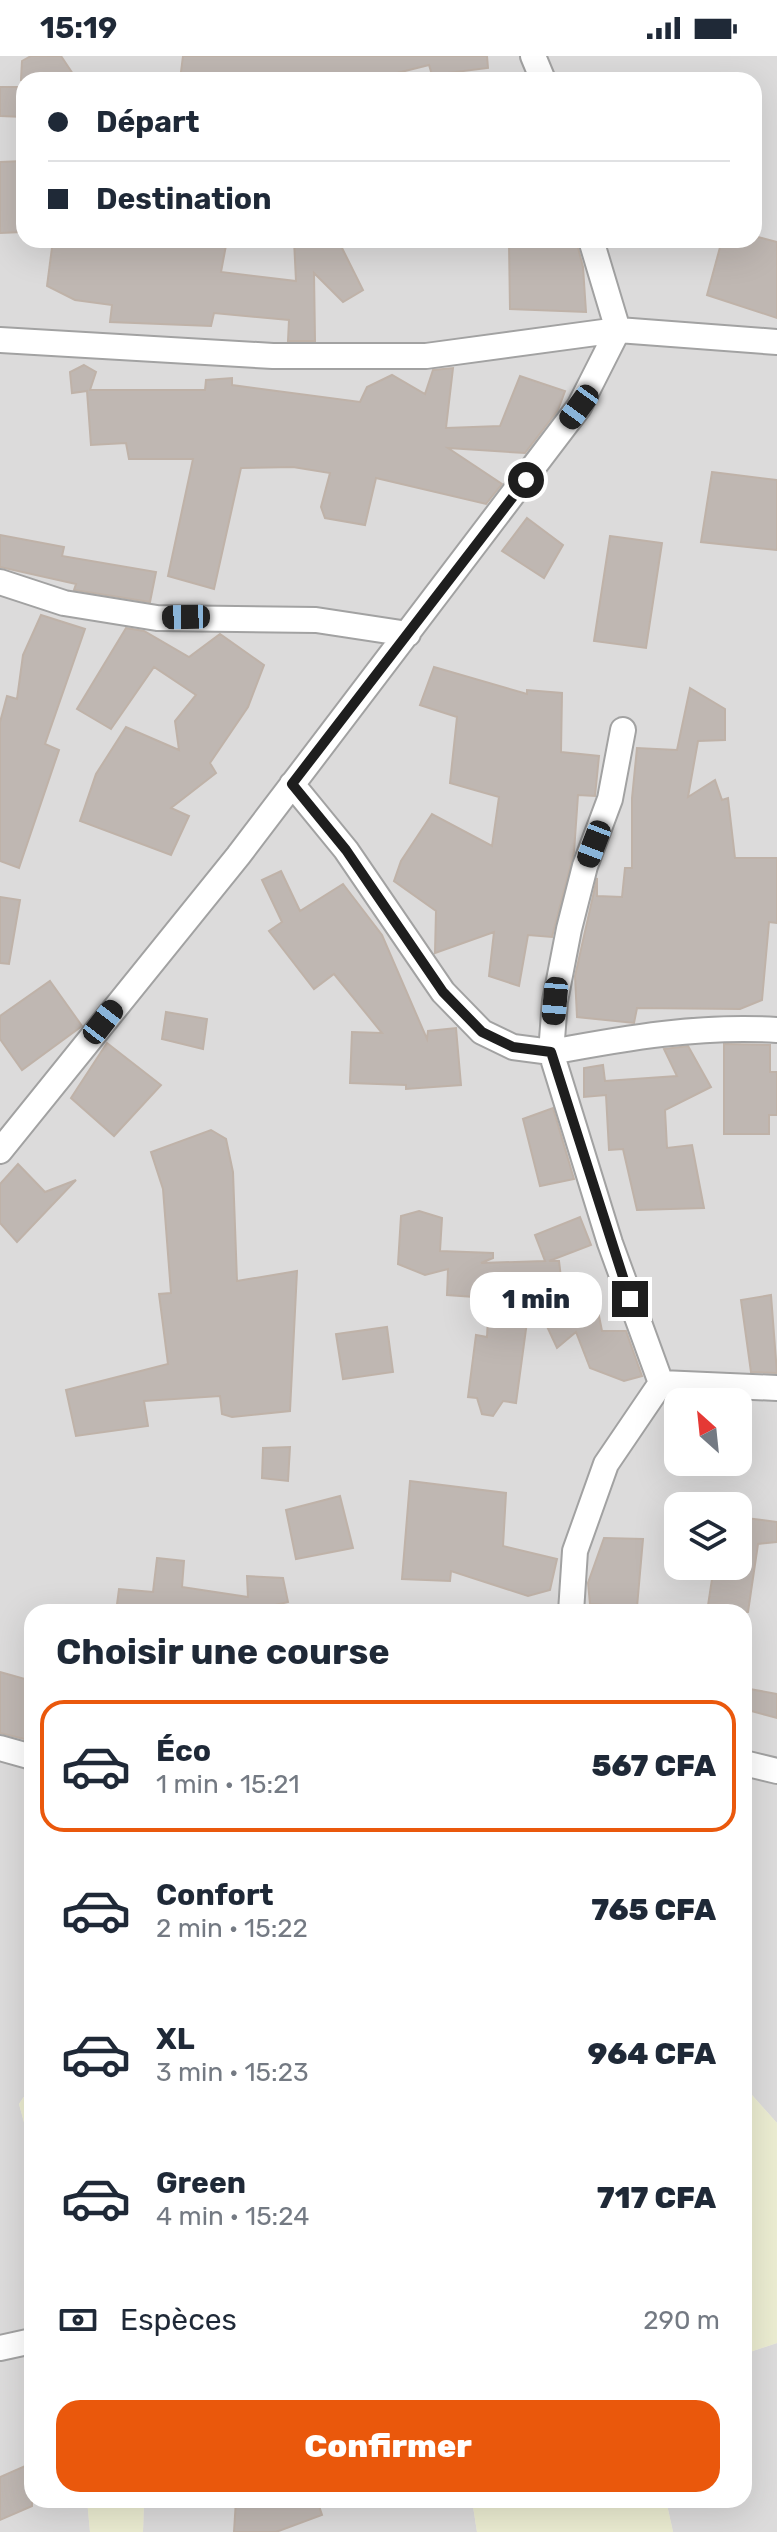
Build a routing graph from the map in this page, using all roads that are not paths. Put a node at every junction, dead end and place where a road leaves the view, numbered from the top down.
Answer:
1 (593, 248) edge
2 (618, 330) junction
3 (0, 340) edge
4 (777, 342) edge
5 (0, 582) edge
6 (408, 634) junction
7 (623, 730) dead end
8 (292, 784) junction
9 (777, 1030) edge
10 (551, 1052) junction
11 (0, 1151) edge
12 (661, 1383) junction
13 (777, 1388) edge
14 (572, 1604) edge
15 (0, 1748) edge
16 (24, 1755) edge
17 (752, 1765) edge
18 (777, 1771) edge
19 (24, 2343) edge
20 (0, 2348) edge

1 - 2 street
2 - 3 street
2 - 4 street
2 - 6 street
5 - 6 street
6 - 8 street
7 - 10 street
8 - 10 street
8 - 11 street
9 - 10 street
10 - 12 street
12 - 13 street
12 - 14 street
15 - 16 street
17 - 18 street
19 - 20 street

